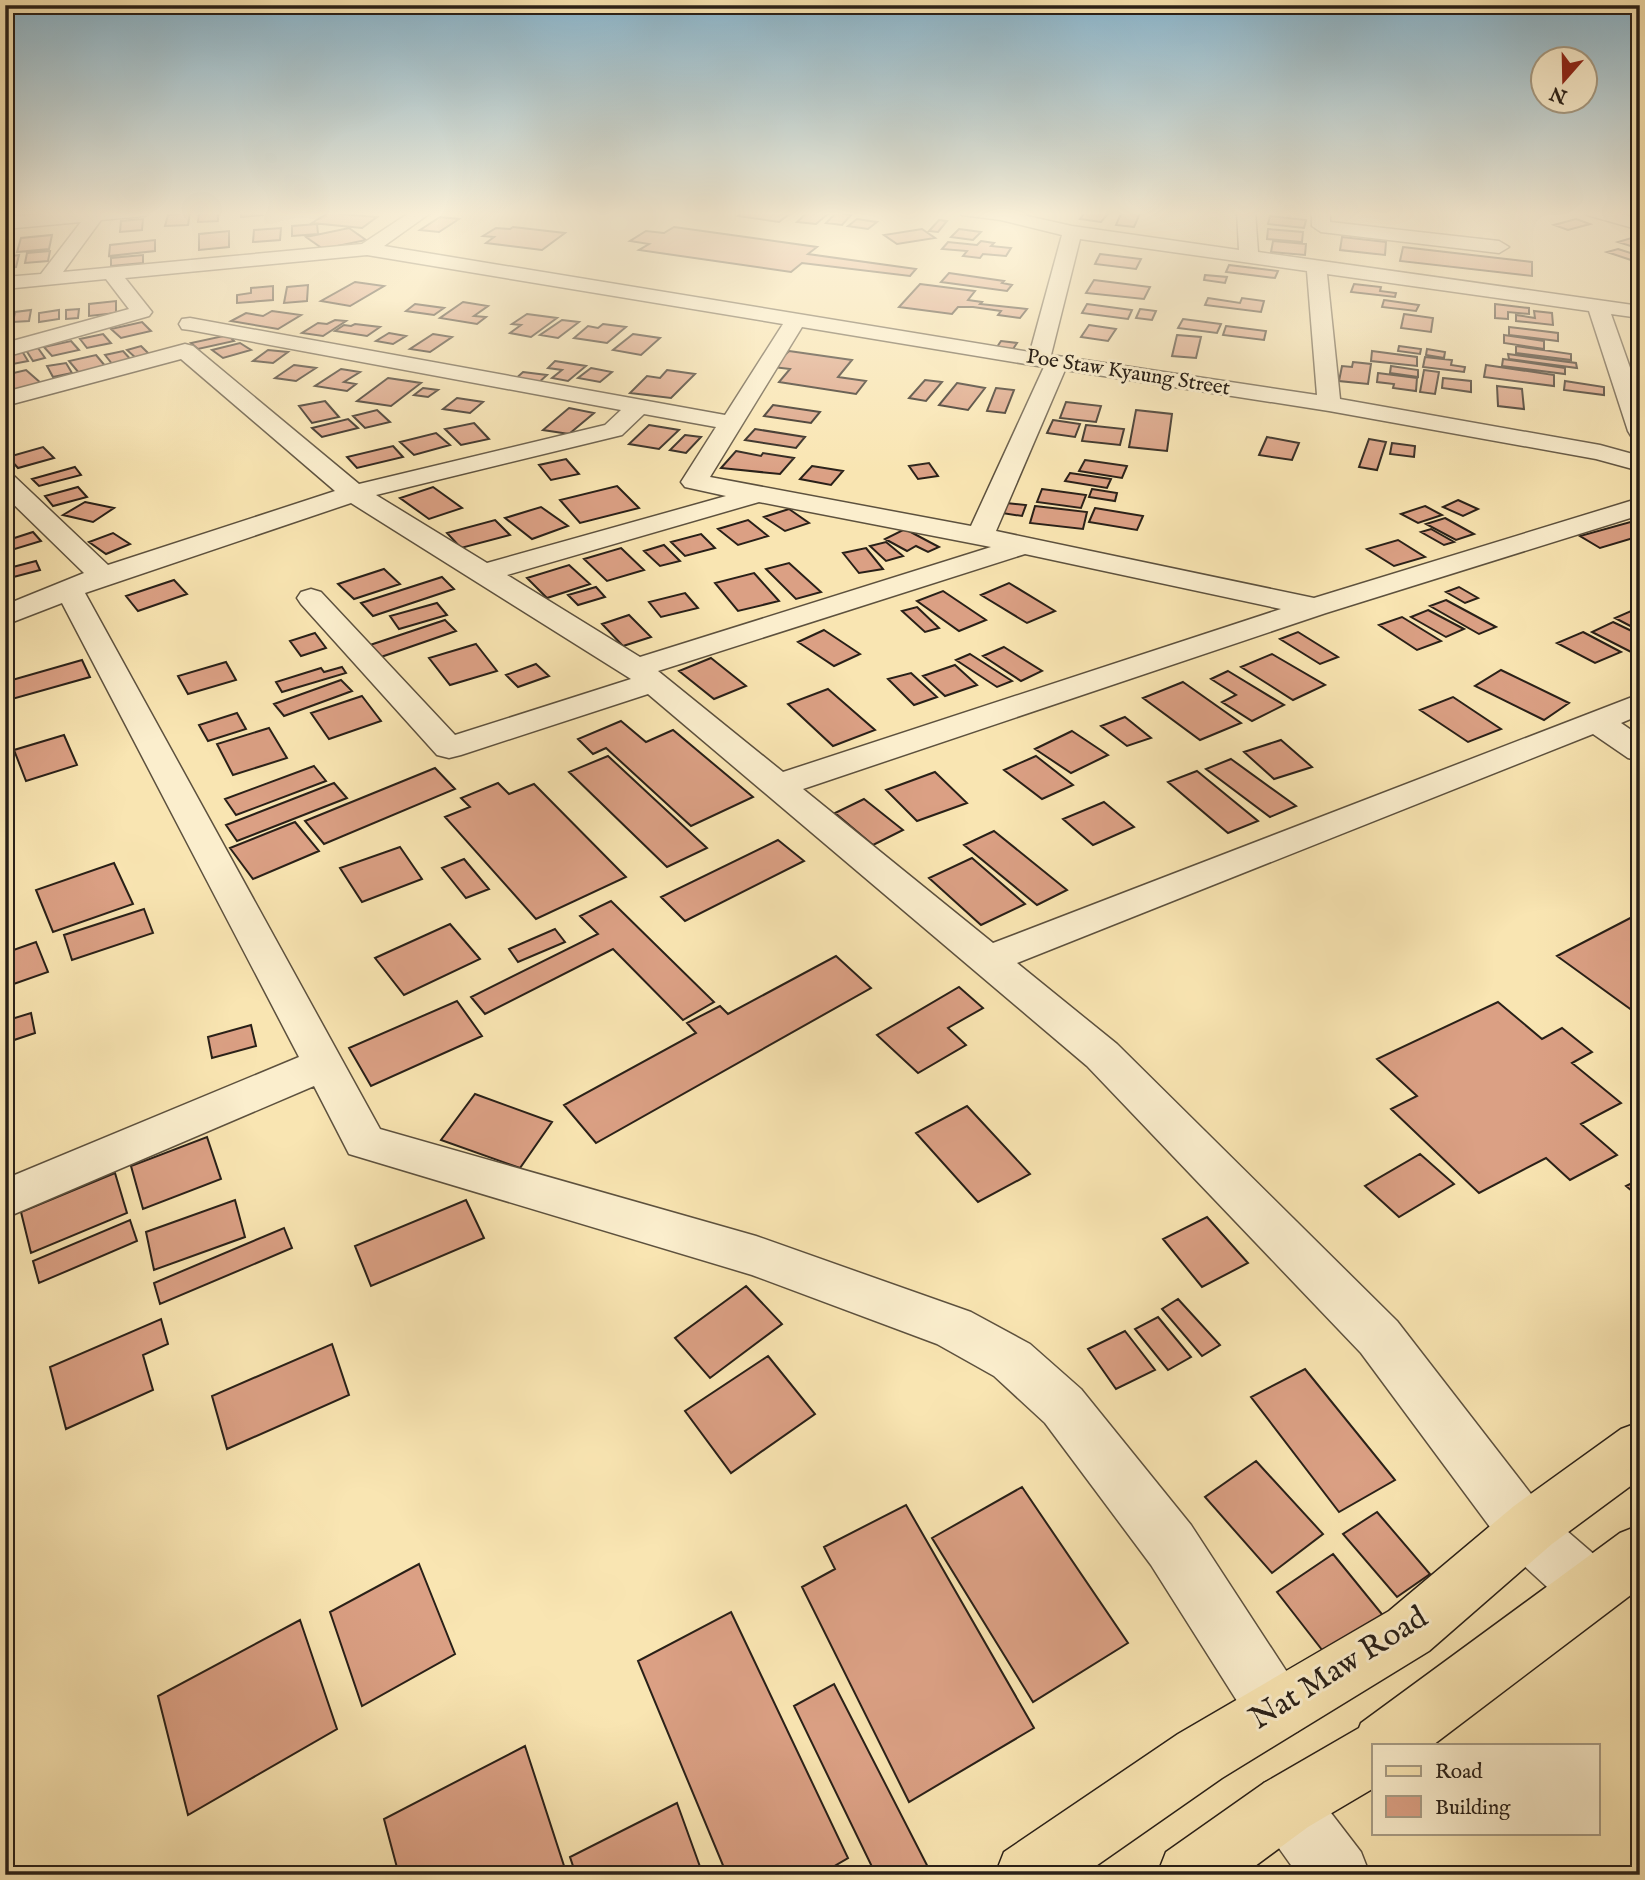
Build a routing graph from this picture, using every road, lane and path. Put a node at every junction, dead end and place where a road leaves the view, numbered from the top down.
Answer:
1 (131, 299) edge
2 (179, 299) edge
3 (667, 299) edge
4 (1060, 299) edge
5 (1319, 299) edge
6 (1552, 299) edge
7 (1597, 305) junction
8 (1640, 312) edge
9 (796, 320) junction
10 (190, 324) junction
11 (5, 350) edge
12 (185, 351) junction
13 (1048, 361) junction
14 (1633, 390) edge
15 (5, 398) edge
16 (1329, 404) junction
17 (639, 406) junction
18 (731, 423) junction
19 (1640, 431) edge
20 (1640, 464) edge
21 (5, 481) edge
22 (354, 494) junction
23 (759, 494) junction
24 (1640, 506) edge
25 (37, 511) junction
26 (5, 520) edge
27 (980, 536) junction
28 (1024, 545) junction
29 (481, 574) junction
30 (103, 576) junction
31 (69, 590) junction
32 (311, 598) dead end
33 (1316, 607) junction
34 (5, 616) edge
35 (645, 675) junction
36 (1640, 704) edge
37 (1596, 721) junction
38 (1640, 751) edge
39 (777, 786) junction
40 (987, 960) junction
41 (324, 1065) junction
42 (5, 1199) edge
43 (1640, 1447) edge
44 (1526, 1531) junction
45 (1640, 1553) edge
46 (1591, 1589) junction
47 (1278, 1710) junction
48 (1385, 1744) edge
49 (1372, 1754) edge
50 (1286, 1805) junction
51 (1027, 1875) edge
52 (1189, 1875) edge
53 (1338, 1875) edge

1 - 11 street
2 - 10 street
3 - 9 street, Poe Staw Kyaung Street
4 - 13 street
5 - 16 street
6 - 7 street
7 - 8 street
7 - 14 street
9 - 13 street, Poe Staw Kyaung Street
9 - 18 street
10 - 12 street
10 - 17 street
12 - 15 street
12 - 22 street
13 - 16 street, Poe Staw Kyaung Street
13 - 27 street
14 - 19 street
16 - 20 street, Poe Staw Kyaung Street
17 - 18 street
17 - 22 street
18 - 23 street
21 - 25 street
22 - 29 street
22 - 30 street
23 - 27 street
23 - 29 street
24 - 33 street
25 - 26 street
25 - 30 street
27 - 28 street
28 - 33 street
28 - 35 street
29 - 35 street
30 - 31 street
31 - 34 street
31 - 41 street
32 - 35 street
33 - 39 street
35 - 39 street
36 - 37 street
37 - 38 street
37 - 40 street
39 - 40 street
40 - 44 street
41 - 42 street
41 - 47 street
43 - 44 main road, Nat Maw Road
44 - 46 street
44 - 47 main road, Nat Maw Road
45 - 46 main road
46 - 48 main road
47 - 51 main road, Nat Maw Road
49 - 50 main road
50 - 52 main road
50 - 53 street

